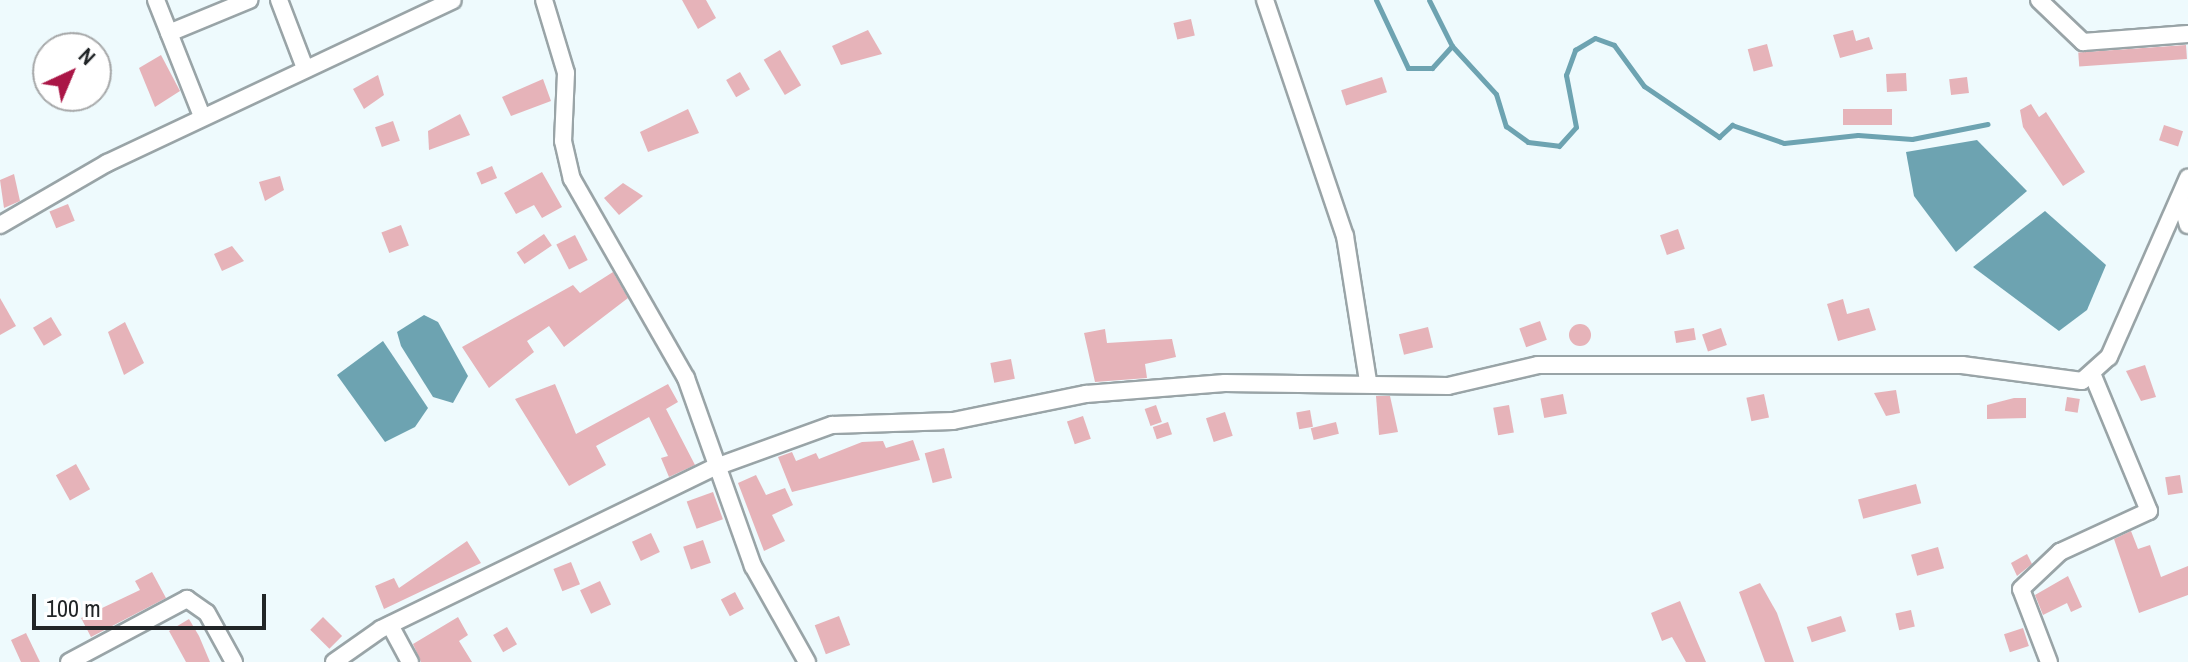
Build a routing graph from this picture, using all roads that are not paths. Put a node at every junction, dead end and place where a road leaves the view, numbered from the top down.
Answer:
1 (156, 0) edge
2 (249, 0) edge
3 (279, 0) edge
4 (453, 0) edge
5 (544, 0) edge
6 (1265, 0) edge
7 (2039, 0) edge
8 (169, 33) junction
9 (2188, 34) edge
10 (305, 68) junction
11 (202, 116) junction
12 (2188, 178) edge
13 (2181, 201) junction
14 (0, 225) edge
15 (2188, 225) edge
16 (2093, 376) junction
17 (1368, 381) junction
18 (713, 468) junction
19 (390, 625) junction
20 (69, 662) edge
21 (234, 662) edge
22 (334, 662) edge
23 (410, 662) edge
24 (807, 662) edge
25 (2049, 662) edge

1 - 8 street
2 - 8 street
3 - 10 street
4 - 10 street
5 - 18 street
6 - 17 street
7 - 9 street
8 - 11 street
10 - 11 street
11 - 14 street
12 - 13 street
13 - 15 street
13 - 16 street
16 - 17 street
16 - 25 street
17 - 18 street
18 - 19 street
18 - 24 street
19 - 22 street
19 - 23 street
20 - 21 street

